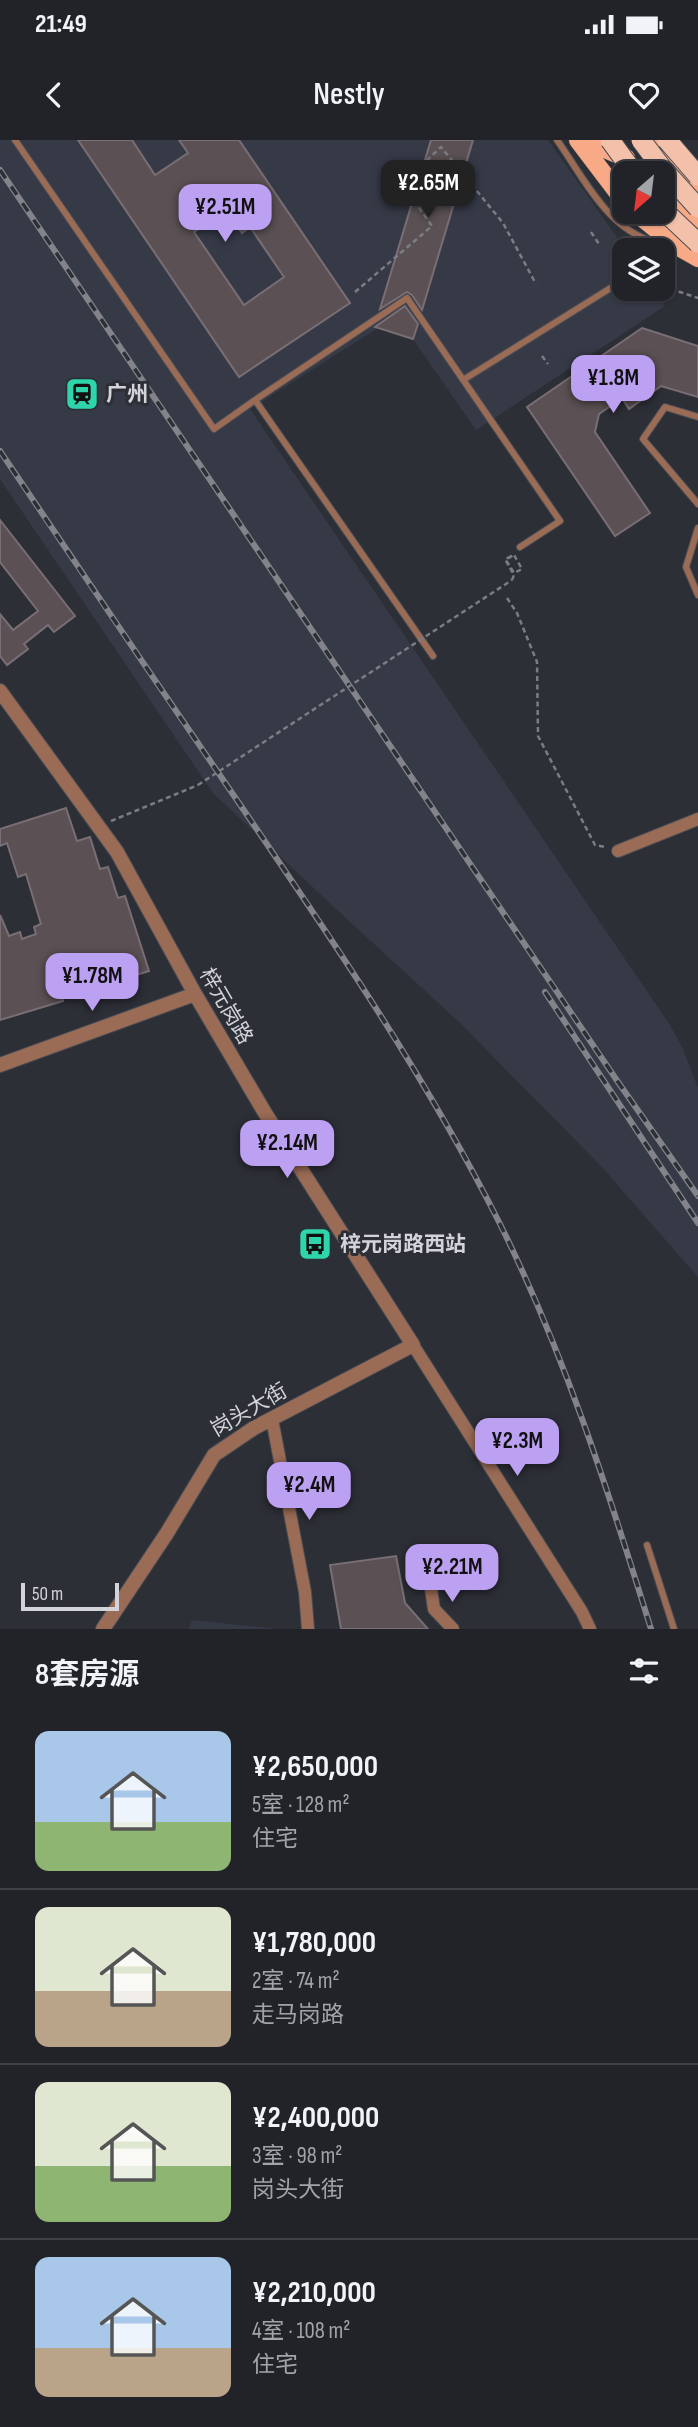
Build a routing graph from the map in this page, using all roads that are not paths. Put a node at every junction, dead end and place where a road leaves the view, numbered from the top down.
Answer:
1 (15, 140) edge
2 (557, 140) edge
3 (578, 140) edge
4 (584, 140) edge
5 (610, 140) edge
6 (620, 140) edge
7 (642, 140) edge
8 (656, 140) edge
9 (667, 140) edge
10 (622, 161) edge
11 (630, 161) edge
12 (632, 161) edge
13 (658, 161) edge
14 (665, 161) edge
15 (671, 161) edge
16 (612, 185) edge
17 (676, 185) edge
18 (698, 195) edge
19 (698, 208) edge
20 (611, 218) joint
21 (676, 222) edge
22 (649, 224) edge
23 (698, 230) edge
24 (643, 238) edge
25 (660, 238) edge
26 (698, 243) edge
27 (675, 251) edge
28 (675, 254) edge
29 (698, 258) edge
30 (698, 273) edge
31 (612, 287) edge
32 (463, 380) junction
33 (255, 400) junction
34 (698, 417) edge
35 (698, 504) edge
36 (698, 528) edge
37 (520, 547) road end
38 (698, 595) edge
39 (433, 656) dead end
40 (0, 691) edge
41 (698, 820) edge
42 (618, 851) road end
43 (195, 994) junction
44 (0, 1065) edge
45 (413, 1345) junction
46 (272, 1419) junction
47 (647, 1545) dead end
48 (431, 1589) dead end
49 (103, 1629) edge
50 (308, 1629) edge
51 (453, 1629) edge
52 (590, 1629) edge
53 (674, 1629) edge

1 - 33 lane
2 - 20 lane
3 - 16 main road
4 - 10 main road
5 - 11 highway, bridge
6 - 12 main road
7 - 13 main road
7 - 19 highway, bridge
8 - 14 main road
9 - 15 highway, bridge
17 - 18 main road
17 - 23 main road
20 - 24 lane
21 - 26 highway, bridge
22 - 25 main road
27 - 29 main road
28 - 30 main road
31 - 32 lane
32 - 33 lane
32 - 37 lane
33 - 39 lane
34 - 35 lane
36 - 38 lane
40 - 43 street, 梓元岗路
41 - 42 street
43 - 44 street
43 - 45 street, 梓元岗路
45 - 46 street, 岗头大街
45 - 52 street
46 - 49 street, 岗头大街
46 - 50 street
47 - 53 lane
48 - 51 street

